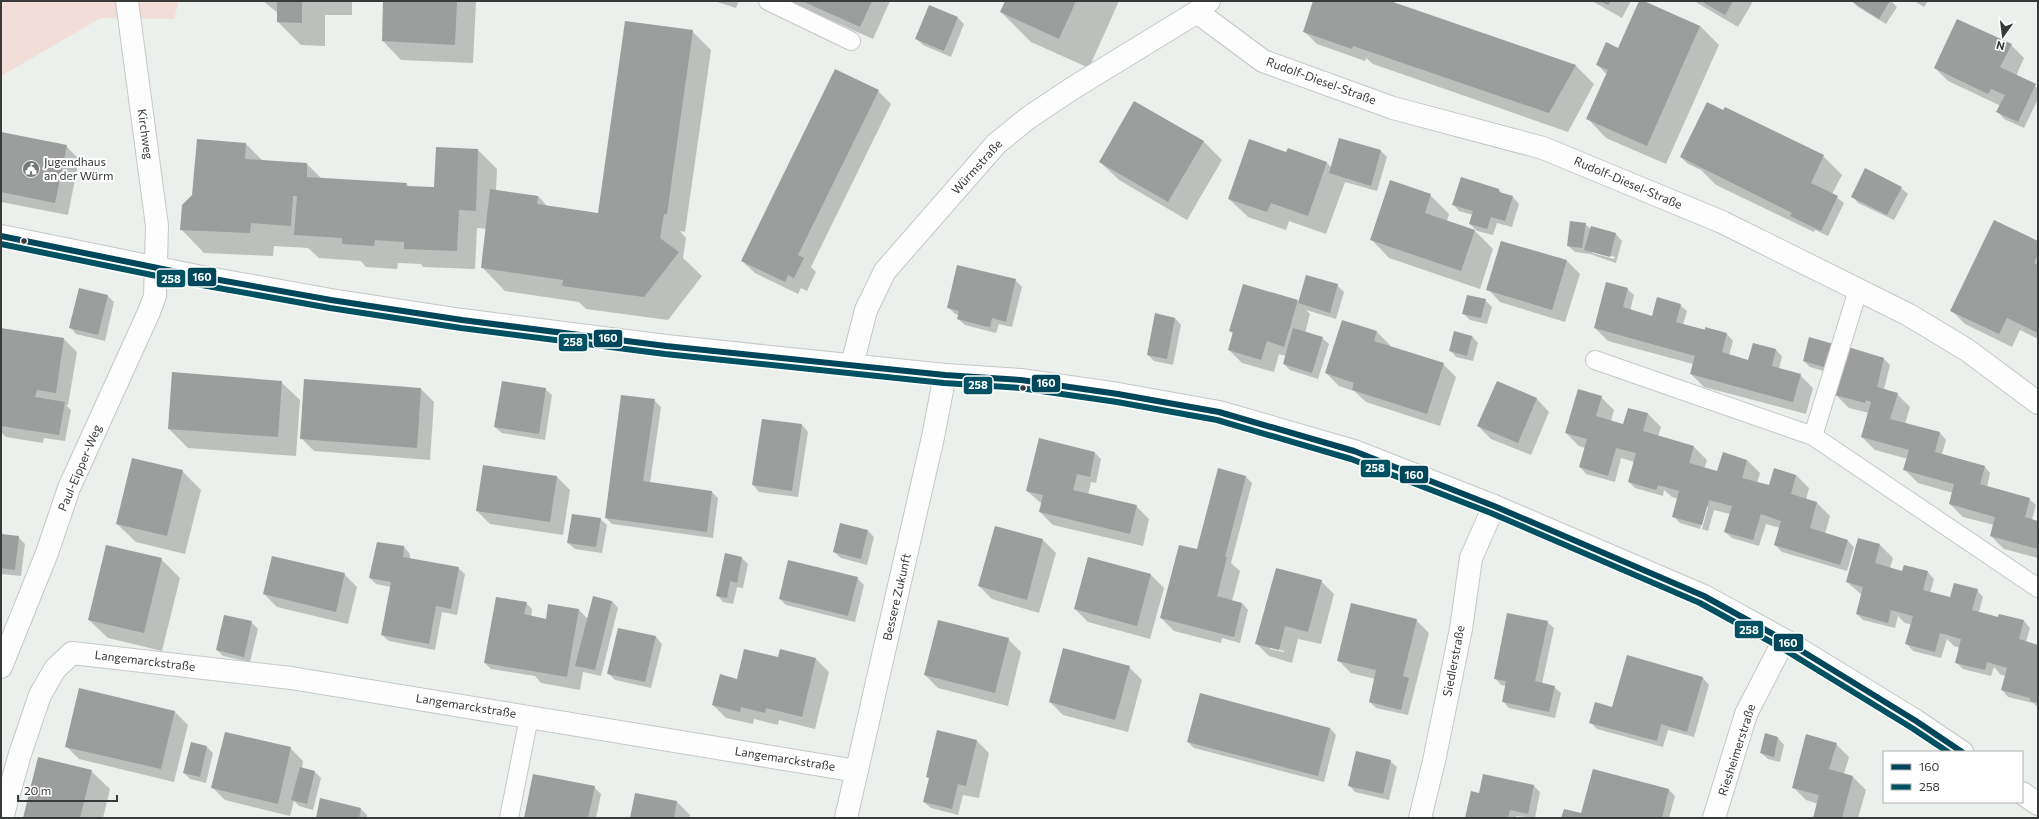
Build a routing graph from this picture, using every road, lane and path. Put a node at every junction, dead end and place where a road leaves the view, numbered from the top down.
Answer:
1 (127, 1) edge
2 (768, 1) edge
3 (1203, 7) edge
4 (850, 41) dead end
5 (1, 236) edge
6 (156, 268) junction
7 (1858, 290) junction
8 (1595, 360) dead end
9 (852, 365) junction
10 (945, 375) junction
11 (2038, 403) edge
12 (1813, 436) junction
13 (1494, 506) junction
14 (2038, 588) edge
15 (1784, 640) junction
16 (1, 667) edge
17 (529, 717) junction
18 (1961, 751) edge
19 (857, 771) junction
20 (2023, 794) edge
21 (2038, 804) edge
22 (2, 818) edge
23 (509, 818) edge
24 (846, 818) edge
25 (1420, 818) edge
26 (1714, 818) edge

1 - 6 street, Kirchweg
2 - 4 lane
3 - 7 street, Rudolf-Diesel-Straße
3 - 9 street, Würmstraße
5 - 6 street
6 - 9 street
6 - 16 street, Paul-Eipper-Weg
7 - 11 street, Rudolf-Diesel-Straße
7 - 12 lane
8 - 12 lane
9 - 10 street
10 - 13 street
10 - 19 street, Bessere Zukunft
12 - 14 lane
13 - 15 street
13 - 25 street, Siedlerstraße
15 - 18 street
15 - 26 street, Riesheimerstraße
17 - 19 street, Langemarckstraße
17 - 22 street, Langemarckstraße
17 - 23 lane
19 - 24 street, Bessere Zukunft
20 - 21 street

